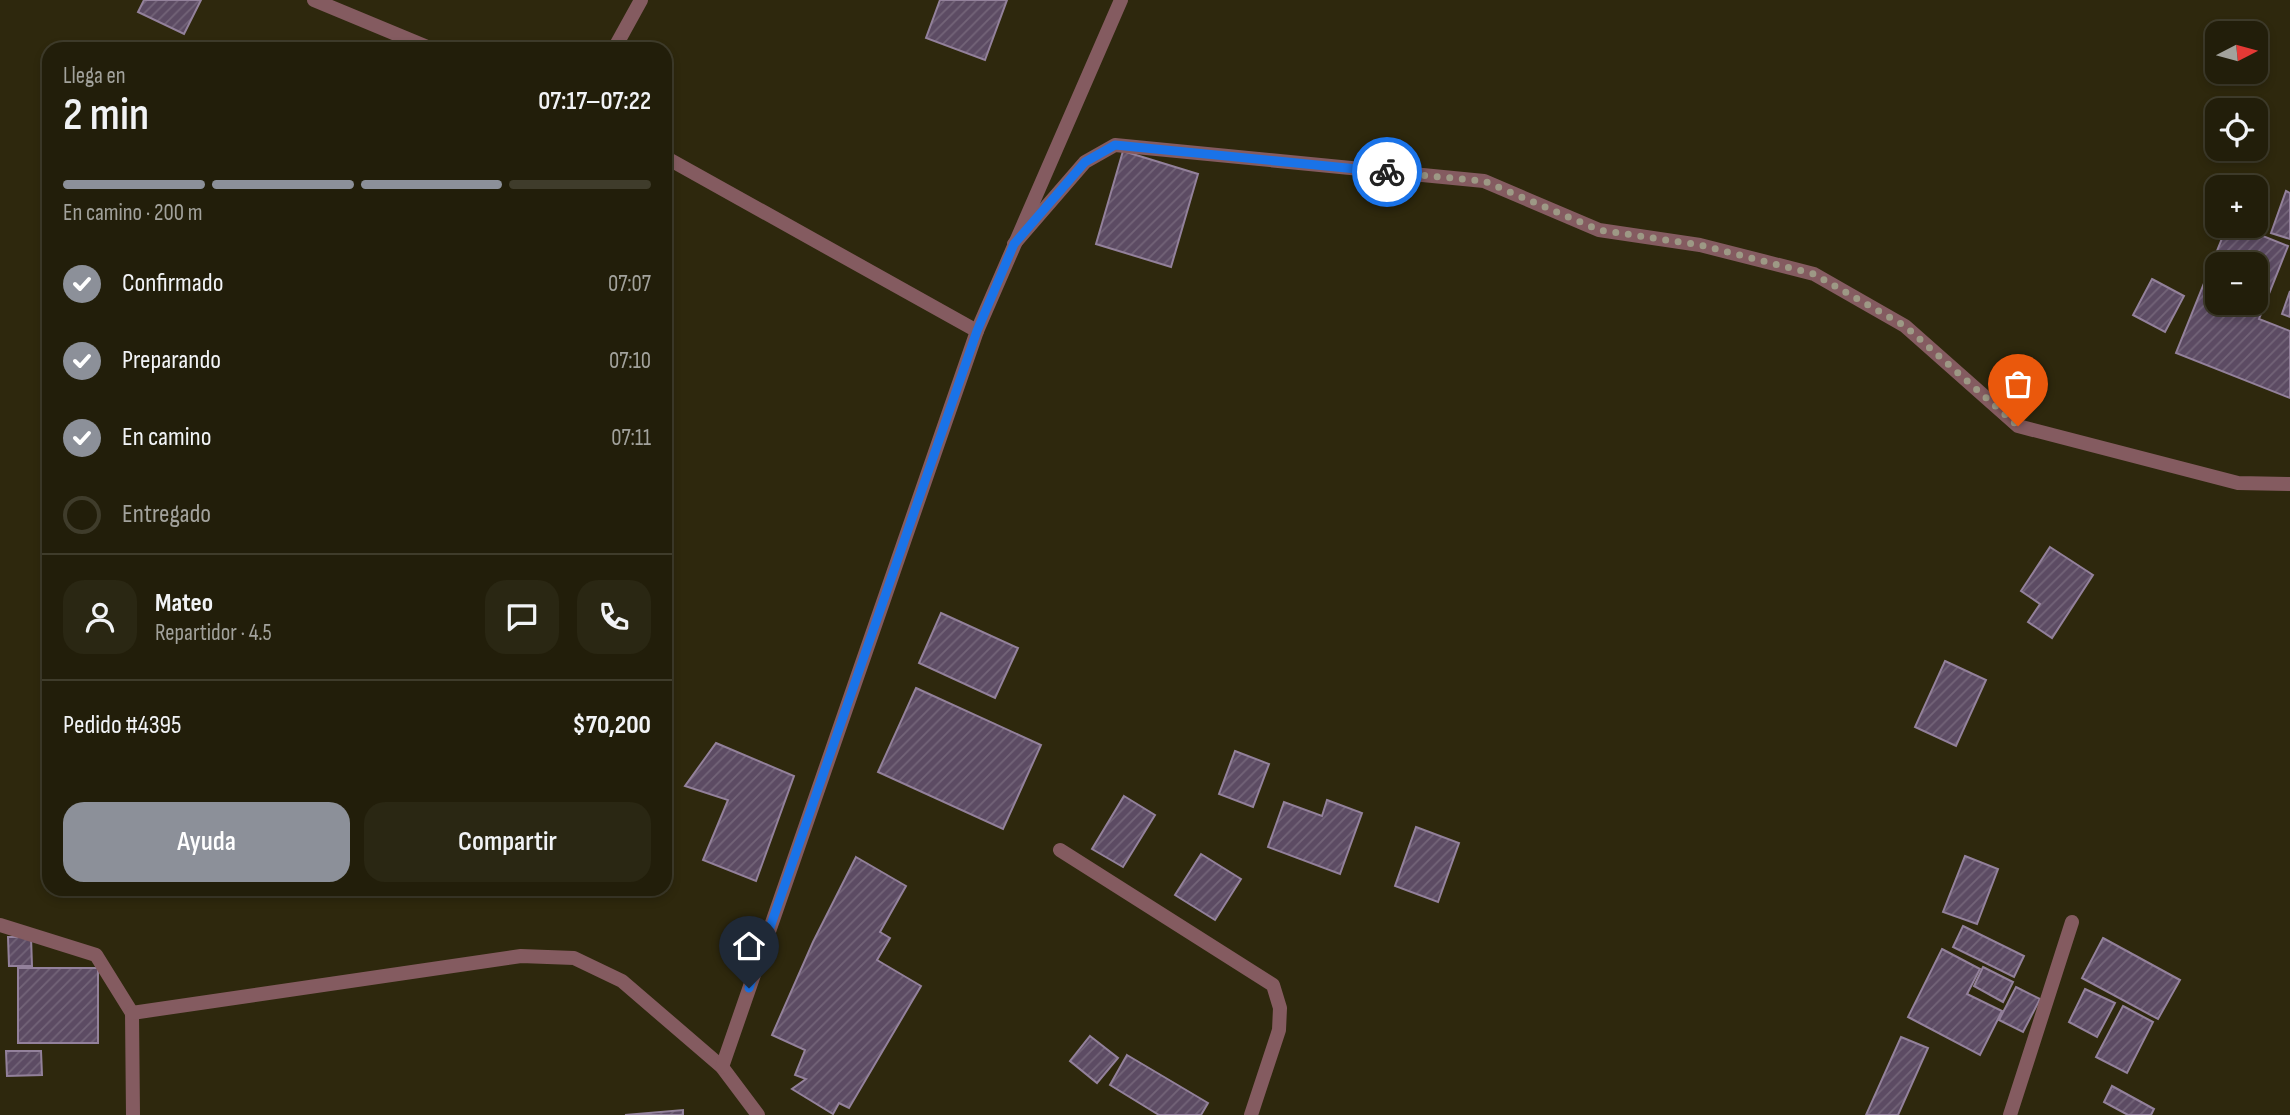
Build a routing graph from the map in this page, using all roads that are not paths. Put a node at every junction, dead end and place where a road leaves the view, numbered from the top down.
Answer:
1 (314, 0) edge
2 (641, 0) edge
3 (1121, 0) edge
4 (415, 42) edge
5 (618, 42) edge
6 (672, 161) edge
7 (1014, 244) junction
8 (977, 331) junction
9 (2290, 484) edge
10 (1060, 850) dead end
11 (2072, 922) dead end
12 (0, 925) edge
13 (132, 1013) junction
14 (722, 1067) junction
15 (133, 1115) edge
16 (758, 1115) edge
17 (1251, 1115) edge
18 (2010, 1115) edge

1 - 4 street
2 - 5 street
3 - 7 street
6 - 8 street
7 - 8 street
7 - 9 street
8 - 14 street
10 - 17 street
11 - 18 street
12 - 13 street
13 - 14 street
13 - 15 street
14 - 16 street

